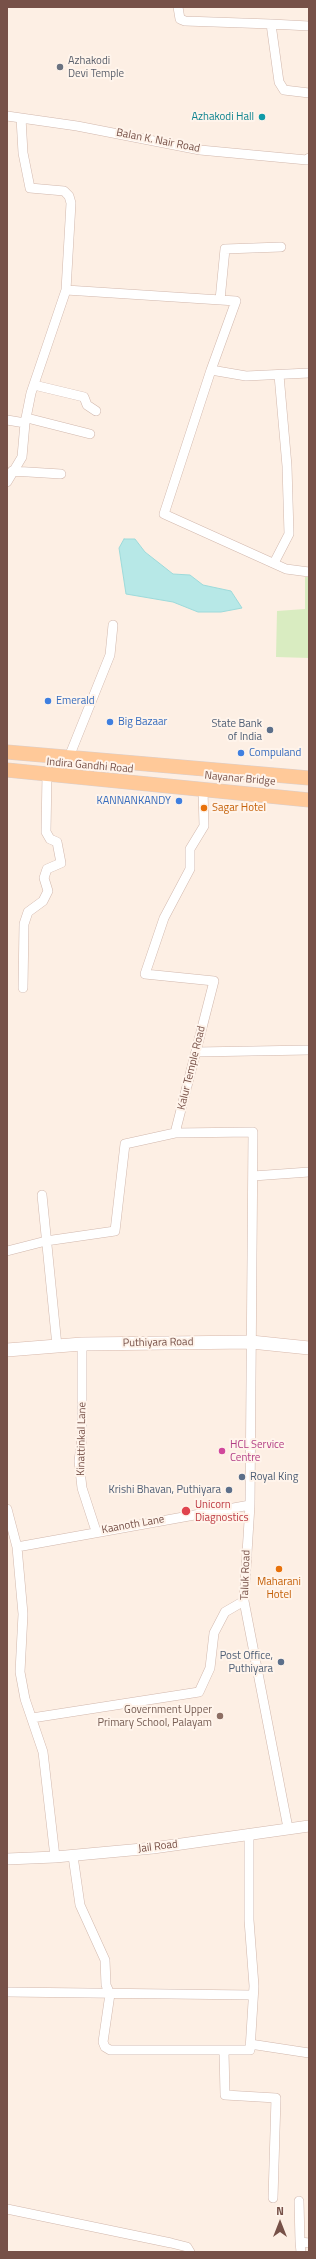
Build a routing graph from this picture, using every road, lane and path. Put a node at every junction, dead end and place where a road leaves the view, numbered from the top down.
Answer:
1 (178, 7) edge
2 (271, 24) junction
3 (309, 26) edge
4 (309, 93) edge
5 (7, 116) edge
6 (21, 118) junction
7 (309, 158) edge
8 (281, 247) dead end
9 (66, 290) junction
10 (220, 300) junction
11 (211, 370) junction
12 (309, 373) edge
13 (279, 375) junction
14 (34, 385) junction
15 (96, 411) dead end
16 (7, 420) edge
17 (26, 421) junction
18 (90, 434) dead end
19 (12, 471) junction
20 (61, 474) dead end
21 (7, 482) edge
22 (274, 563) junction
23 (309, 572) edge
24 (113, 625) dead end
25 (69, 757) junction
26 (8, 760) edge
27 (170, 773) joint
28 (47, 774) junction
29 (309, 778) edge
30 (309, 785) edge
31 (203, 790) junction
32 (309, 800) edge
33 (23, 988) dead end
34 (309, 1050) edge
35 (196, 1052) junction
36 (175, 1133) junction
37 (309, 1172) edge
38 (253, 1176) junction
39 (42, 1195) dead end
40 (46, 1241) junction
41 (7, 1251) edge
42 (251, 1342) junction
43 (82, 1344) junction
44 (57, 1346) junction
45 (309, 1348) edge
46 (7, 1350) edge
47 (250, 1505) junction
48 (7, 1509) edge
49 (96, 1531) junction
50 (17, 1547) junction
51 (244, 1601) junction
52 (32, 1718) junction
53 (309, 1826) edge
54 (288, 1828) junction
55 (249, 1834) junction
56 (73, 1856) junction
57 (55, 1857) junction
58 (7, 1859) edge
59 (7, 1992) edge
60 (110, 1994) junction
61 (252, 1995) junction
62 (250, 2044) junction
63 (224, 2051) junction
64 (309, 2053) edge
65 (273, 2198) dead end
66 (299, 2201) dead end
67 (7, 2208) edge
68 (304, 2243) edge
69 (190, 2252) edge
70 (301, 2252) edge

1 - 2 street
2 - 3 street
2 - 4 street
5 - 6 street, Balan K. Nair Road
6 - 7 street, Balan K. Nair Road
6 - 9 street
8 - 10 street
9 - 10 street
9 - 14 street
10 - 11 street
11 - 13 street
11 - 22 street
12 - 13 street
13 - 22 street
14 - 15 street
14 - 17 street
16 - 17 street
17 - 18 street
17 - 19 street
19 - 20 street
19 - 21 street
22 - 23 street
24 - 25 street
25 - 26 main road
25 - 29 main road
26 - 27 main road, Indira Gandhi Road
26 - 28 main road
27 - 30 main road, Nayanar Bridge
28 - 31 main road
28 - 33 street
31 - 32 main road
31 - 35 street, Kalur Temple Road
34 - 35 street
35 - 36 street, Kalur Temple Road
36 - 38 street
36 - 40 street
37 - 38 street
38 - 42 street
39 - 40 street
40 - 41 street
40 - 44 street
42 - 43 main road, Puthiyara Road
42 - 45 main road, Puthiyara Road
42 - 47 street, Taluk Road
43 - 44 main road, Puthiyara Road
43 - 49 street, Kinattinkal Lane
44 - 46 main road, Puthiyara Road
47 - 49 street, Kaanoth Lane
47 - 51 street, Taluk Road
48 - 50 street
49 - 50 street, Kaanoth Lane
50 - 52 street
51 - 52 street
51 - 54 street, Taluk Road
52 - 57 street
53 - 54 street, Jail Road
54 - 55 street, Jail Road
55 - 56 street, Jail Road
55 - 61 street
56 - 57 street, Jail Road
56 - 60 street
57 - 58 street, Jail Road
59 - 60 street
60 - 61 street
60 - 63 street
61 - 62 street
62 - 63 street
62 - 64 street
63 - 65 street
66 - 68 street
67 - 69 street
68 - 70 street

